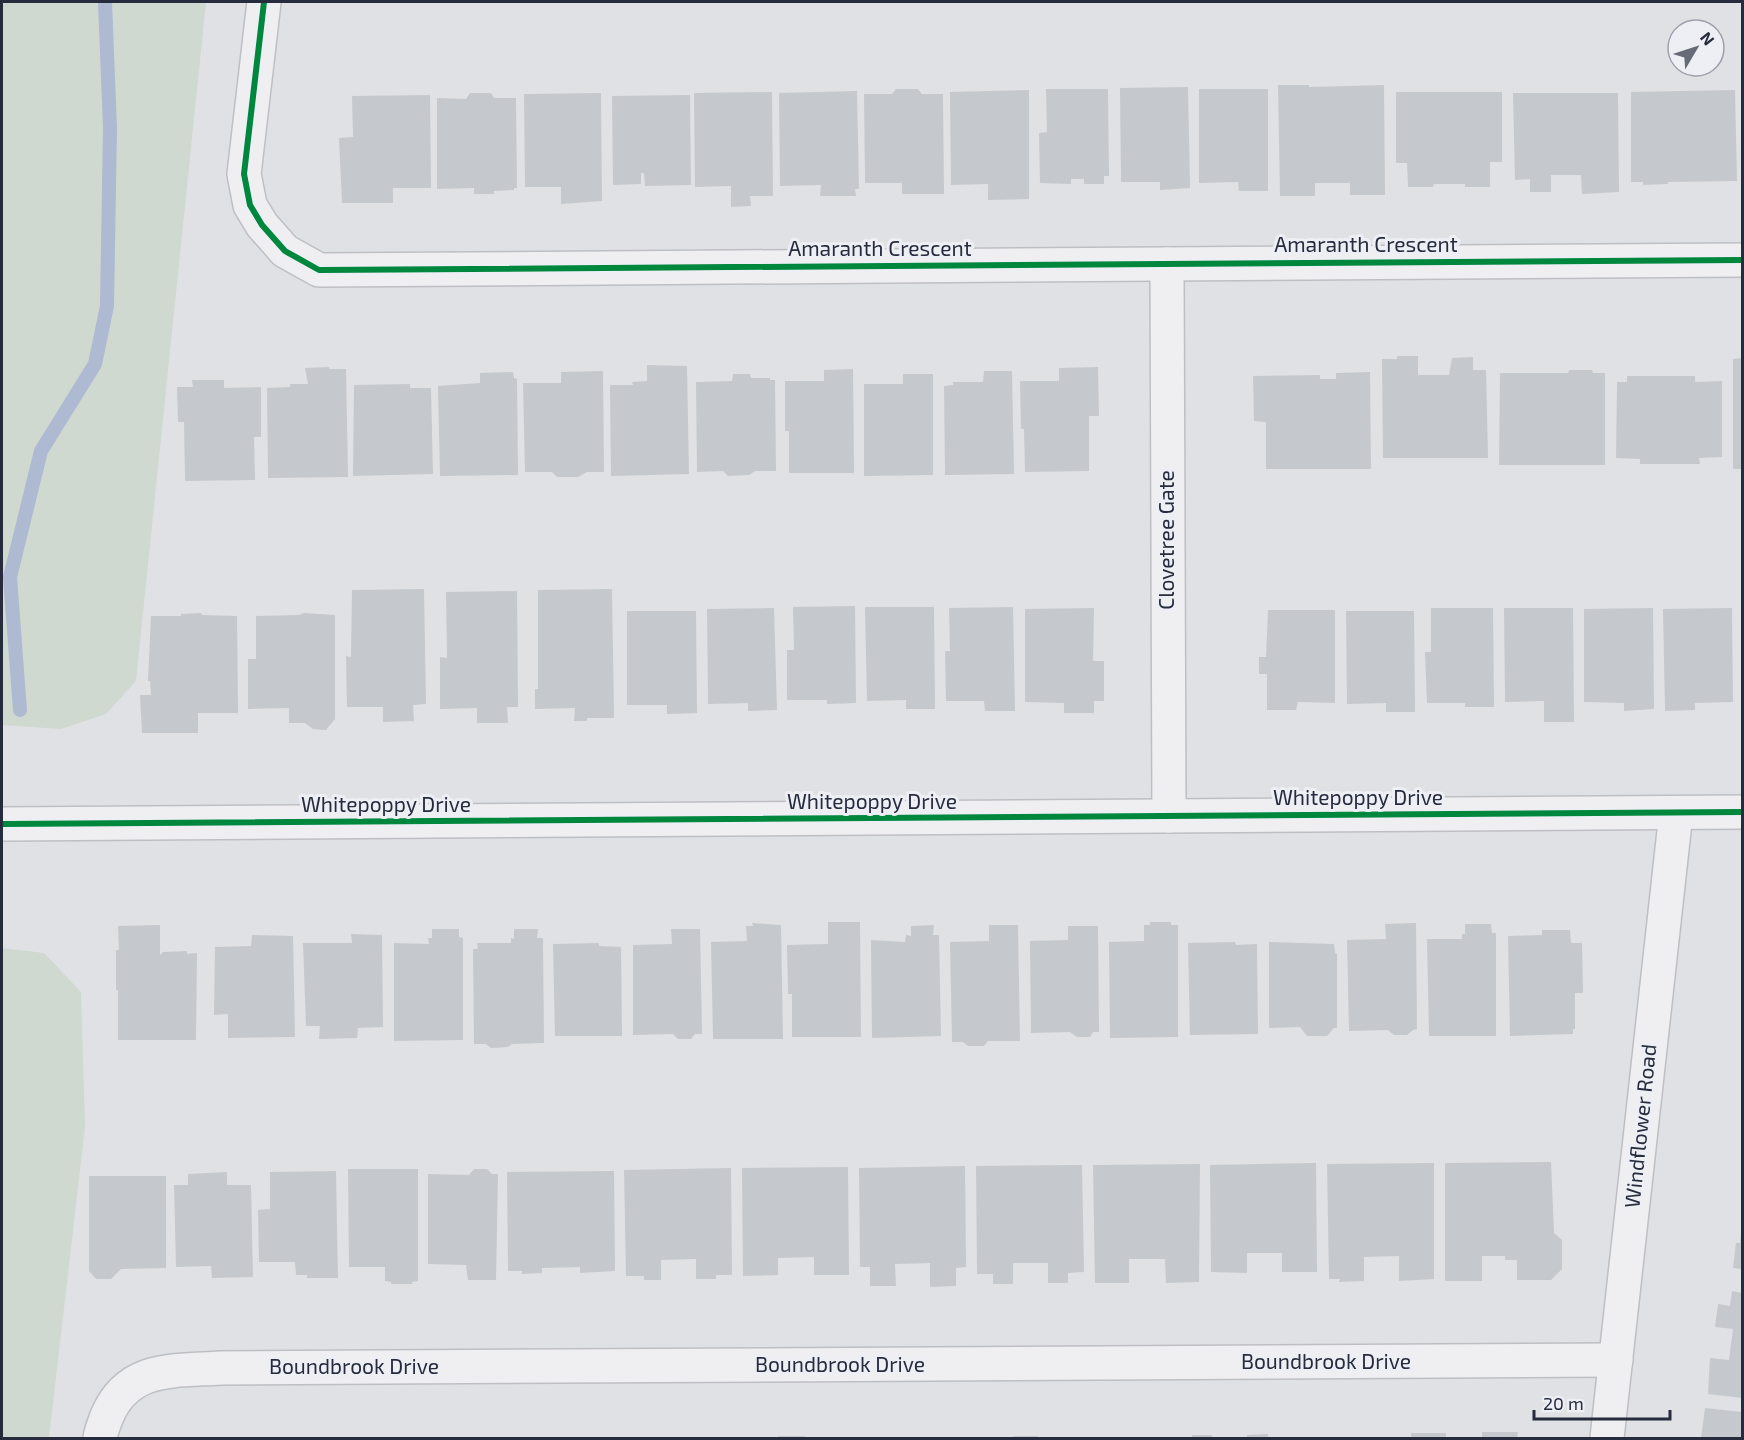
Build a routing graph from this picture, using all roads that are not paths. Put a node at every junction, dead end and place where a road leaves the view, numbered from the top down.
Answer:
1 (264, 2) edge
2 (1743, 260) edge
3 (1167, 264) junction
4 (1743, 812) edge
5 (1676, 813) junction
6 (1169, 816) junction
7 (2, 824) edge
8 (1616, 1360) junction
9 (100, 1438) edge
10 (1607, 1438) edge

1 - 3 street, Amaranth Crescent
2 - 3 street, Amaranth Crescent
3 - 6 street, Clovetree Gate
4 - 5 street, Whitepoppy Drive
5 - 6 street, Whitepoppy Drive
5 - 8 street, Windflower Road
6 - 7 street, Whitepoppy Drive
8 - 9 street, Boundbrook Drive
8 - 10 street, Windflower Road

